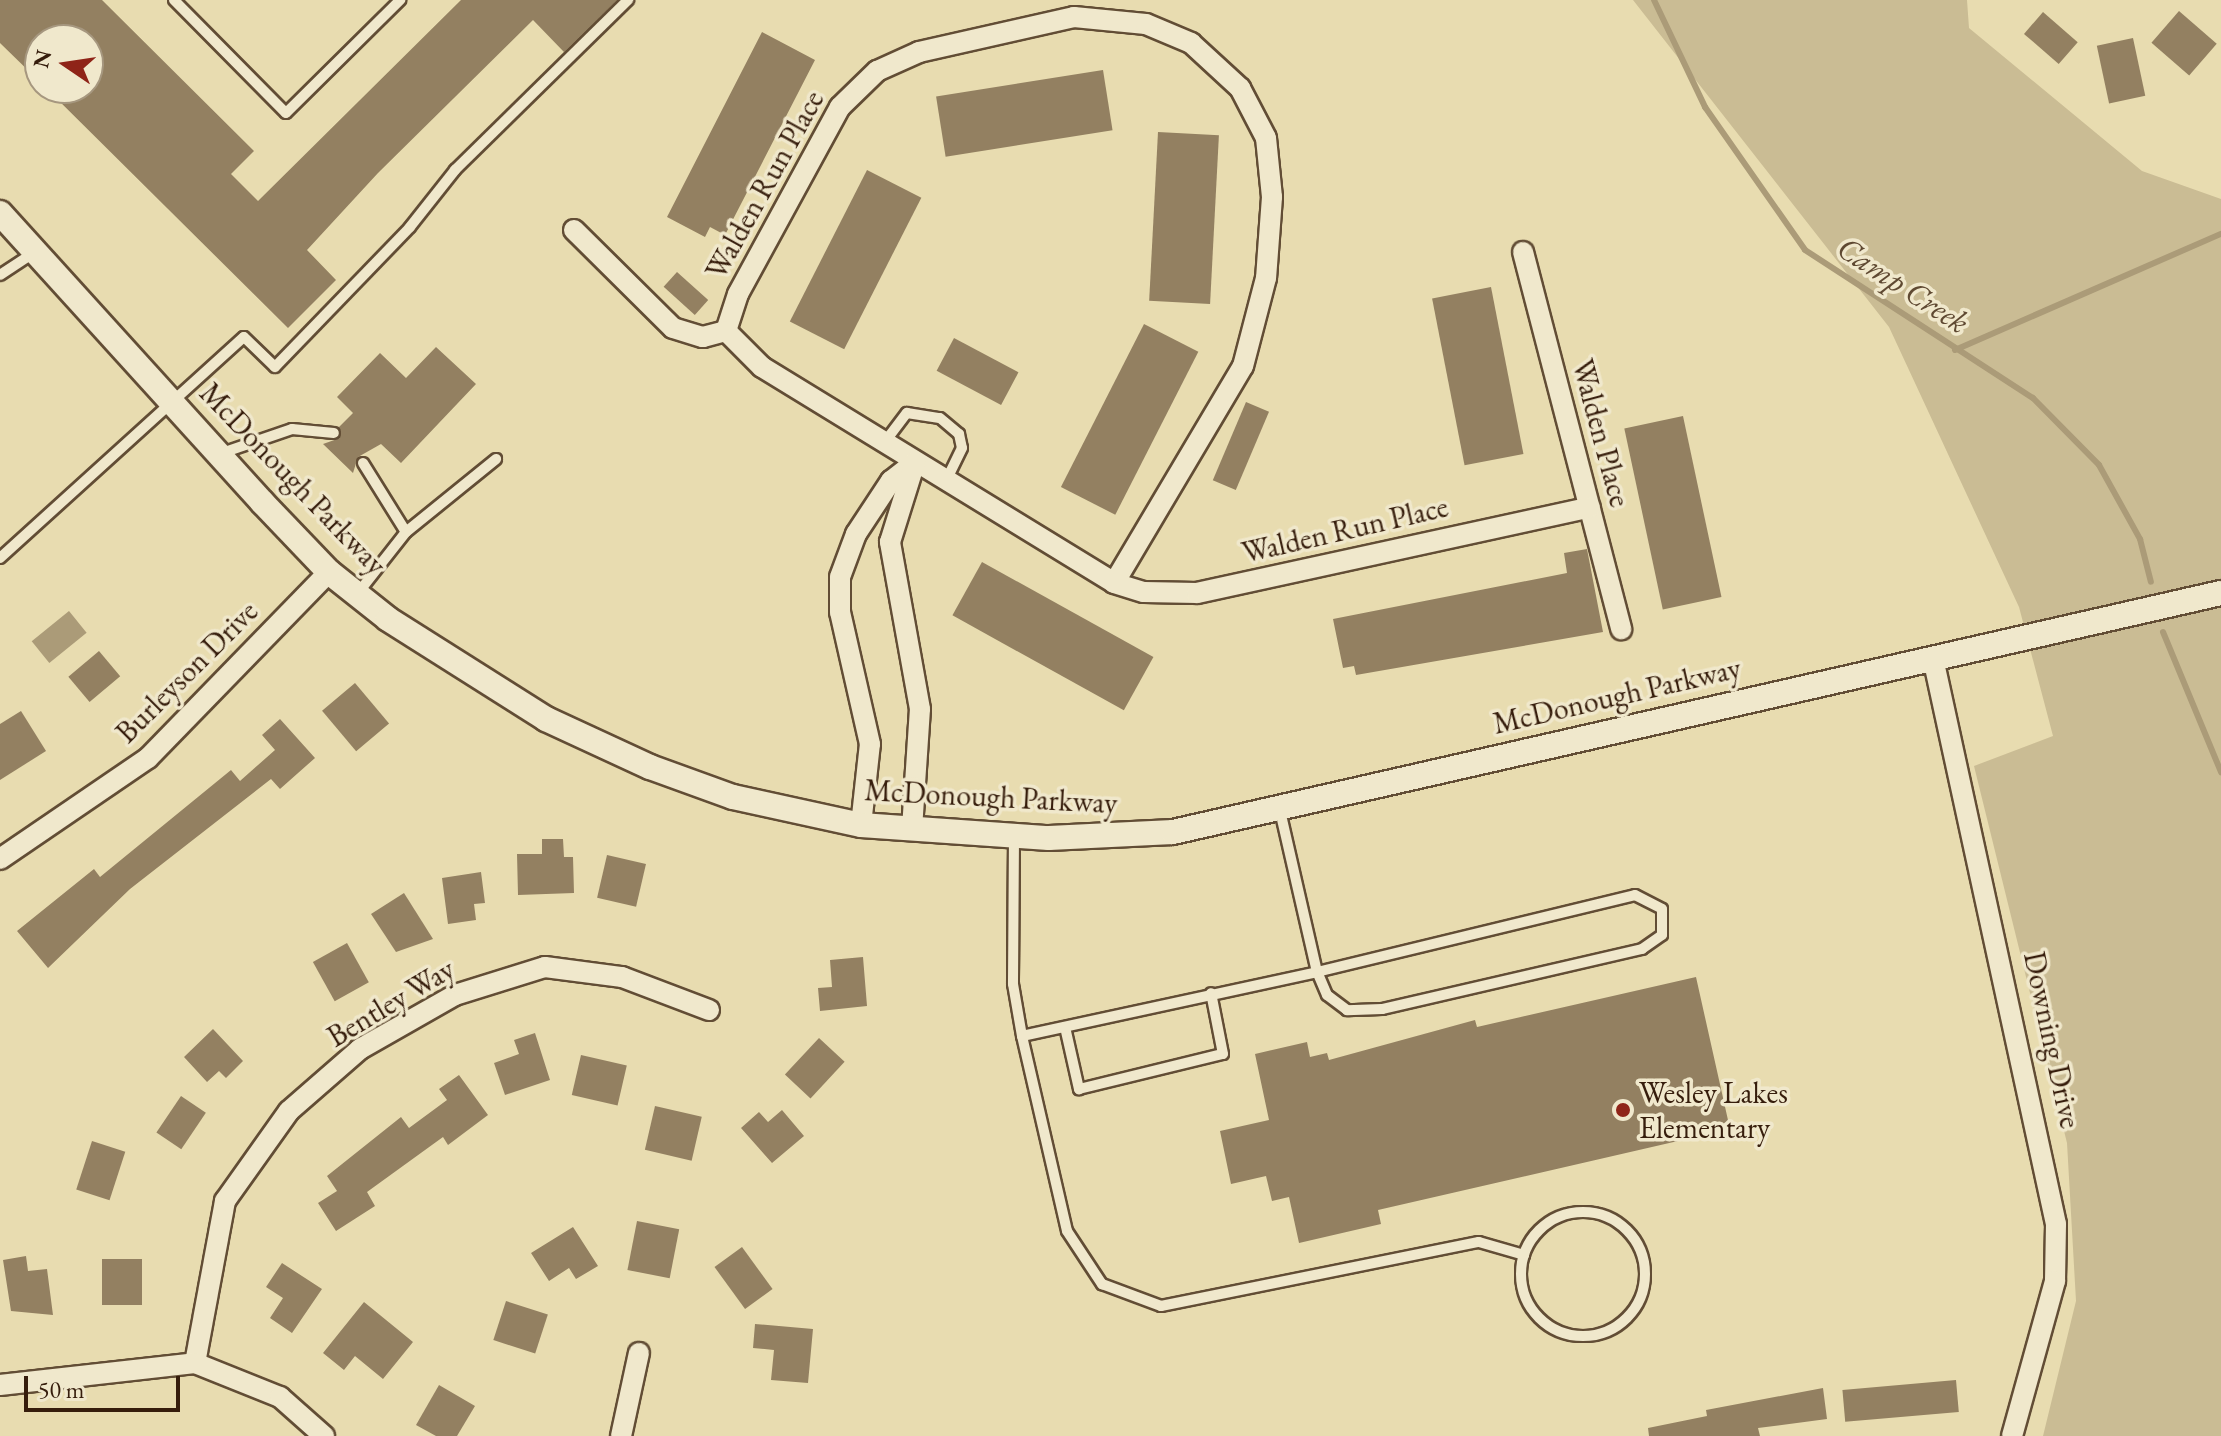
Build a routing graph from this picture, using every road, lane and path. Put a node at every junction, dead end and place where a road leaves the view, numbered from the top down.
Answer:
1 (174, 0) edge
2 (400, 0) edge
3 (628, 0) edge
4 (0, 213) edge
5 (574, 230) dead end
6 (36, 252) junction
7 (1523, 252) dead end
8 (0, 275) edge
9 (726, 331) junction
10 (174, 401) junction
11 (334, 433) dead end
12 (884, 443) junction
13 (222, 453) junction
14 (496, 459) dead end
15 (915, 462) junction
16 (363, 463) dead end
17 (946, 481) junction
18 (1590, 507) junction
19 (868, 515) junction
20 (894, 527) junction
21 (406, 532) junction
22 (0, 558) edge
23 (329, 572) junction
24 (1114, 583) junction
25 (2221, 593) edge
26 (357, 594) junction
27 (1621, 629) dead end
28 (1933, 658) junction
29 (1280, 811) junction
30 (861, 825) junction
31 (912, 829) junction
32 (1014, 837) junction
33 (0, 859) edge
34 (1317, 972) junction
35 (1211, 993) junction
36 (709, 1010) dead end
37 (1065, 1027) junction
38 (1022, 1036) junction
39 (1524, 1255) junction
40 (639, 1353) dead end
41 (195, 1363) junction
42 (0, 1385) edge
43 (324, 1436) edge
44 (621, 1436) edge
45 (2012, 1436) edge

1 - 2 lane
3 - 10 lane
4 - 6 street, McDonough Parkway
5 - 9 street
6 - 8 lane
6 - 10 street, McDonough Parkway
7 - 18 street, Walden Place
9 - 12 street, Walden Run Place
9 - 24 street, Walden Run Place
10 - 13 street, McDonough Parkway
10 - 22 lane
11 - 13 lane
12 - 15 street, Walden Run Place
12 - 17 lane
13 - 23 street, McDonough Parkway
14 - 21 lane
15 - 17 street, Walden Run Place
15 - 19 street
15 - 20 street
16 - 21 lane
17 - 24 street, Walden Run Place
18 - 24 street, Walden Run Place
18 - 27 street, Walden Place
19 - 20 street
19 - 30 street
20 - 31 street
21 - 26 lane
23 - 26 street, McDonough Parkway
23 - 33 street, Burleyson Drive
25 - 28 street, McDonough Parkway
26 - 30 street, McDonough Parkway
28 - 29 street, McDonough Parkway
28 - 45 street, Downing Drive
29 - 32 street, McDonough Parkway
29 - 34 lane
30 - 31 street, McDonough Parkway
31 - 32 street, McDonough Parkway
32 - 38 lane
34 - 34 lane
34 - 35 lane
35 - 37 lane
35 - 37 lane
36 - 41 street, Bentley Way
37 - 38 lane
38 - 39 lane
39 - 39 lane
40 - 44 street
41 - 42 street
41 - 43 street

